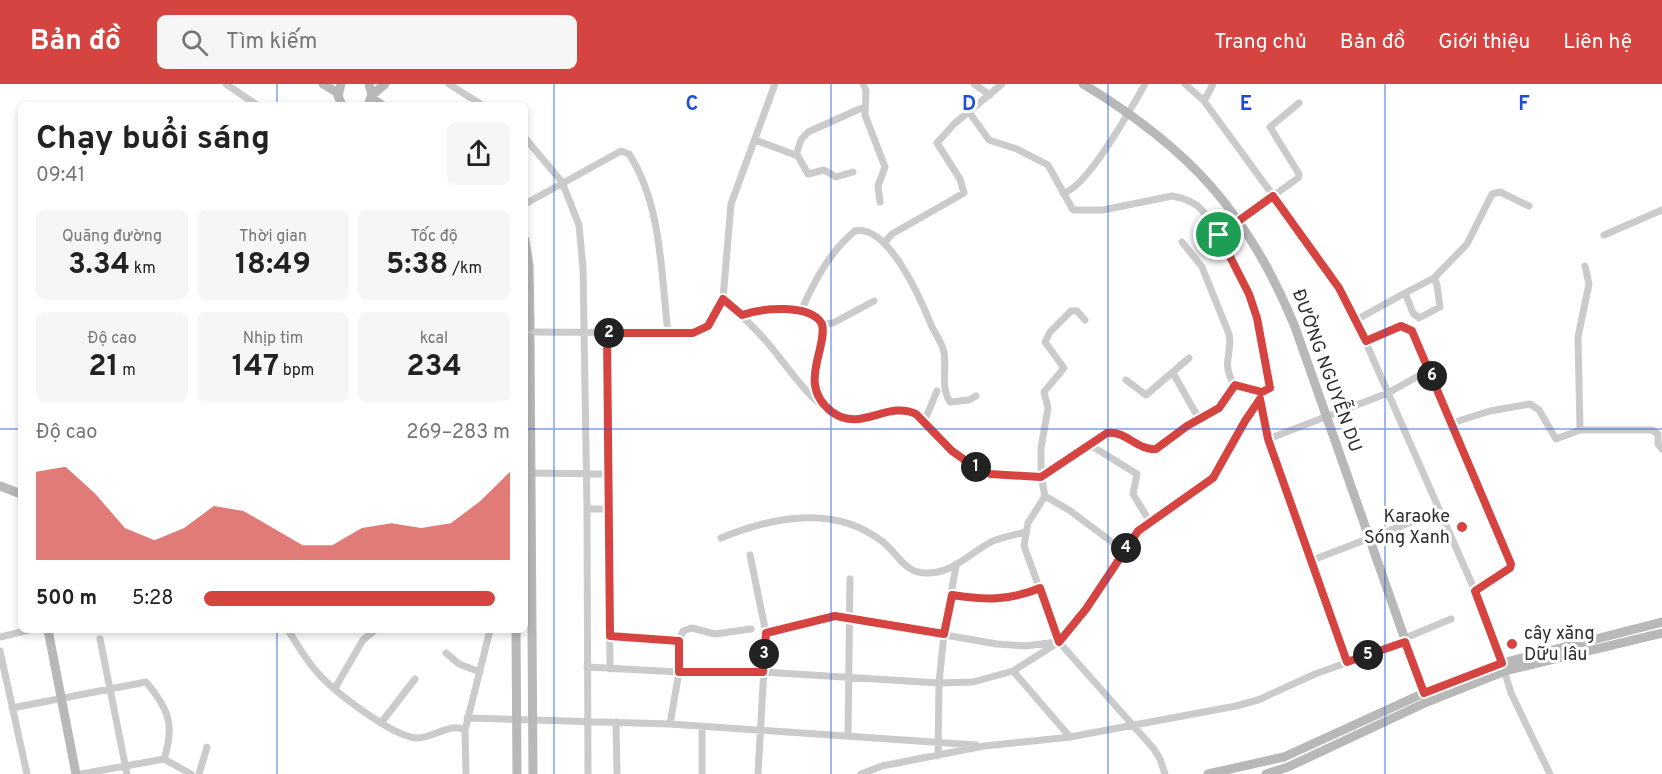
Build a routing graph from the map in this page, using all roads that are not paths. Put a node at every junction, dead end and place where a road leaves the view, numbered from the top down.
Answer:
1 (226, 84) edge
2 (323, 84) edge
3 (369, 84) edge
4 (385, 84) edge
5 (449, 84) edge
6 (775, 84) edge
7 (863, 84) edge
8 (974, 84) edge
9 (1002, 84) edge
10 (1083, 84) edge
11 (1145, 84) edge
12 (1185, 84) edge
13 (1213, 84) edge
14 (990, 95) junction
15 (339, 97) edge
16 (370, 99) edge
17 (1204, 101) junction
18 (253, 102) edge
19 (477, 102) edge
20 (1299, 103) dead end
21 (864, 107) junction
22 (969, 112) junction
23 (1130, 112) junction
24 (755, 140) junction
25 (528, 142) edge
26 (796, 155) junction
27 (853, 172) dead end
28 (562, 182) junction
29 (1063, 193) junction
30 (1273, 196) junction
31 (528, 202) edge
32 (880, 202) dead end
33 (1528, 206) dead end
34 (1662, 210) edge
35 (1241, 221) junction
36 (1219, 235) junction
37 (1605, 235) dead end
38 (1182, 242) dead end
39 (884, 243) junction
40 (528, 260) edge
41 (1585, 266) dead end
42 (1434, 278) junction
43 (1405, 293) junction
44 (723, 299) junction
45 (874, 301) dead end
46 (801, 311) junction
47 (742, 315) junction
48 (1085, 320) dead end
49 (1356, 320) junction
50 (822, 324) junction
51 (528, 332) edge
52 (584, 332) junction
53 (607, 333) junction
54 (668, 333) junction
55 (1366, 341) junction
56 (1189, 358) dead end
57 (1429, 370) junction
58 (1173, 373) junction
59 (1126, 380) dead end
60 (1235, 385) junction
61 (937, 392) dead end
62 (1388, 393) junction
63 (976, 396) dead end
64 (1261, 396) junction
65 (823, 404) junction
66 (1325, 417) junction
67 (1198, 419) junction
68 (924, 422) junction
69 (1452, 423) junction
70 (1580, 430) junction
71 (1268, 439) junction
72 (1090, 445) junction
73 (1662, 449) edge
74 (532, 473) junction
75 (587, 473) junction
76 (609, 474) junction
77 (1041, 477) junction
78 (0, 486) edge
79 (18, 493) edge
80 (1045, 496) junction
81 (588, 509) junction
82 (609, 509) junction
83 (1150, 522) junction
84 (1409, 523) dead end
85 (1026, 532) junction
86 (721, 538) dead end
87 (1368, 538) junction
88 (1124, 551) junction
89 (750, 555) dead end
90 (1310, 561) junction
91 (956, 566) junction
92 (850, 579) dead end
93 (1040, 588) junction
94 (1475, 591) junction
95 (952, 595) junction
96 (850, 617) junction
97 (1451, 619) dead end
98 (1662, 622) edge
99 (751, 629) dead end
100 (18, 633) edge
101 (49, 633) edge
102 (290, 633) edge
103 (371, 633) edge
104 (489, 633) edge
105 (516, 633) edge
106 (766, 633) junction
107 (1662, 633) edge
108 (944, 634) junction
109 (610, 636) junction
110 (0, 637) edge
111 (100, 639) dead end
112 (1404, 640) junction
113 (679, 641) junction
114 (1059, 642) junction
115 (0, 651) edge
116 (446, 653) dead end
117 (1347, 662) junction
118 (587, 667) junction
119 (1504, 667) junction
120 (610, 669) junction
121 (1013, 671) junction
122 (480, 672) junction
123 (679, 672) junction
124 (763, 672) junction
125 (415, 679) dead end
126 (849, 679) junction
127 (939, 683) junction
128 (335, 688) junction
129 (110, 689) junction
130 (1425, 698) junction
131 (61, 699) junction
132 (12, 708) junction
133 (467, 718) junction
134 (516, 720) junction
135 (533, 720) junction
136 (586, 720) junction
137 (616, 722) junction
138 (381, 723) junction
139 (670, 724) junction
140 (1132, 725) junction
141 (702, 726) junction
142 (760, 729) junction
143 (465, 730) junction
144 (848, 735) junction
145 (1070, 737) junction
146 (938, 741) junction
147 (984, 746) junction
148 (207, 747) dead end
149 (938, 756) junction
150 (164, 759) junction
151 (1278, 759) junction
152 (125, 765) junction
153 (1281, 772) edge
154 (27, 774) edge
155 (78, 774) edge
156 (127, 774) edge
157 (191, 774) edge
158 (199, 774) edge
159 (466, 774) edge
160 (517, 774) edge
161 (533, 774) edge
162 (588, 774) edge
163 (617, 774) edge
164 (702, 774) edge
165 (759, 774) edge
166 (861, 774) edge
167 (1165, 774) edge
168 (1208, 774) edge
169 (1266, 774) edge
170 (1551, 774) edge

1 - 18 street
2 - 15 main road
3 - 16 main road
4 - 16 main road
5 - 19 street
6 - 24 street
7 - 21 street
8 - 14 street
9 - 14 street
10 - 23 main road, ĐƯỜNG NGUYỄN DU
11 - 23 street
12 - 17 street
13 - 17 street
14 - 22 street
17 - 30 street
20 - 30 street
21 - 26 street
21 - 32 street
22 - 29 street
22 - 39 street
23 - 29 street
23 - 35 main road, ĐƯỜNG NGUYỄN DU
24 - 26 street
24 - 44 street
25 - 28 street
26 - 27 street
28 - 31 street
28 - 52 street
28 - 54 street
29 - 36 street
30 - 35 street
30 - 49 street
33 - 42 street
34 - 37 street
35 - 36 street
35 - 66 main road, ĐƯỜNG NGUYỄN DU
36 - 64 street
38 - 60 street
39 - 46 street
39 - 63 street
40 - 51 main road
41 - 70 street
42 - 43 street
42 - 43 street
43 - 49 street
44 - 47 street
44 - 54 street
45 - 50 street
46 - 47 street
46 - 50 street
47 - 65 street
48 - 77 street
49 - 55 street
50 - 65 street
51 - 52 street
51 - 74 main road
52 - 53 street
52 - 75 street
53 - 54 street
53 - 76 street
55 - 57 street
55 - 62 street
56 - 58 street
57 - 62 street
57 - 69 street
58 - 59 street
58 - 67 street
60 - 64 street
60 - 67 street
61 - 68 street
62 - 66 street
62 - 94 street
64 - 71 street
64 - 83 street
65 - 68 street
66 - 71 street
66 - 87 main road, ĐƯỜNG NGUYỄN DU
67 - 72 street
68 - 77 street
69 - 70 street
69 - 94 street
70 - 73 street
71 - 90 street
72 - 77 street
72 - 83 street
74 - 75 street
74 - 135 main road
75 - 76 street
75 - 81 street
76 - 82 street
77 - 80 street
78 - 79 main road
80 - 85 street
80 - 88 street
81 - 82 street
81 - 118 street
82 - 109 street
83 - 88 street
84 - 87 street
85 - 91 street
85 - 93 street
86 - 91 street
87 - 90 street
87 - 112 main road, ĐƯỜNG NGUYỄN DU
88 - 114 street
89 - 106 street
90 - 117 street
91 - 95 street
92 - 96 street
93 - 95 street
93 - 114 street
94 - 119 street
95 - 108 street
96 - 106 street
96 - 108 street
96 - 126 street
97 - 112 street
98 - 119 main road
99 - 113 street
100 - 110 street
101 - 131 main road
102 - 128 street
103 - 128 street
104 - 122 street
105 - 134 main road
106 - 124 street
107 - 119 main road
108 - 114 street
108 - 127 street
109 - 113 street
109 - 120 street
111 - 129 street
112 - 117 street
112 - 130 main road, ĐƯỜNG NGUYỄN DU
113 - 123 street
114 - 121 street
114 - 140 street
115 - 132 street
116 - 122 street
117 - 140 street
118 - 120 street
118 - 136 street
119 - 130 main road
119 - 170 street
120 - 123 street
121 - 127 street
121 - 145 street
122 - 133 street
123 - 124 street
123 - 139 street
124 - 126 street
124 - 142 street
125 - 138 street
126 - 127 street
126 - 144 street
127 - 146 street
128 - 138 street
129 - 131 street
129 - 150 street
129 - 152 street
130 - 151 main road
130 - 153 main road
131 - 132 street
131 - 155 main road
132 - 154 street
133 - 134 street
133 - 143 street
134 - 135 street
134 - 160 main road
135 - 136 street
135 - 161 main road
136 - 137 street
136 - 162 street
137 - 139 street
137 - 163 street
138 - 143 street
139 - 141 street
140 - 145 street
140 - 167 street
141 - 142 street
141 - 164 street
142 - 144 street
142 - 165 street
143 - 159 street
144 - 146 street
145 - 147 street
146 - 147 street
146 - 149 street
147 - 149 street
148 - 158 street
149 - 166 street
150 - 152 street
150 - 157 street
151 - 153 street
151 - 168 main road
152 - 155 street
152 - 156 street
153 - 169 main road

